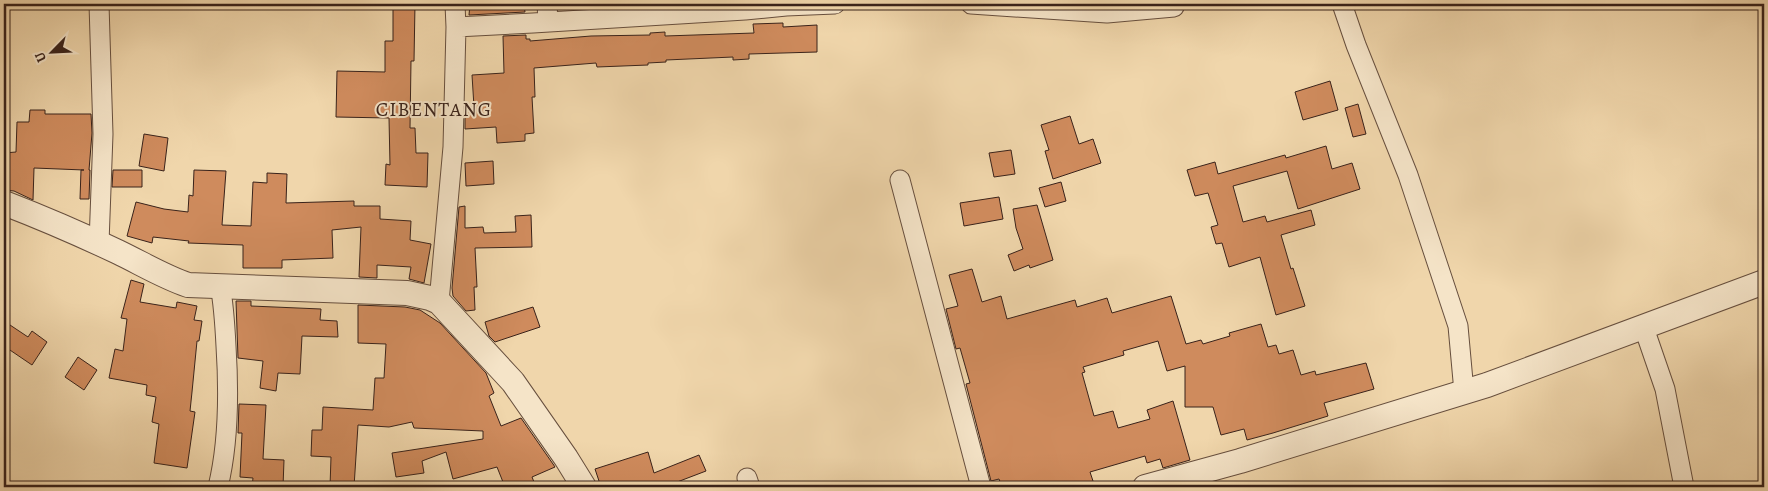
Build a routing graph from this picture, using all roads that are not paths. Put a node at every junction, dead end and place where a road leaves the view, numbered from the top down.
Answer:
1 (99, 4) edge
2 (455, 4) edge
3 (835, 4) edge
4 (971, 4) edge
5 (1342, 4) edge
6 (1174, 7) dead end
7 (700, 8) edge
8 (622, 11) edge
9 (547, 13) edge
10 (456, 27) junction
11 (900, 180) dead end
12 (4, 203) edge
13 (99, 243) junction
14 (1764, 282) edge
15 (220, 286) junction
16 (439, 302) junction
17 (1644, 328) junction
18 (1464, 392) junction
19 (218, 487) edge
20 (584, 487) edge
21 (981, 487) edge
22 (1145, 487) edge
23 (1684, 487) edge

1 - 13 street
2 - 10 street
3 - 7 street
4 - 6 street
5 - 18 street
7 - 8 street
8 - 9 street
9 - 10 street
10 - 16 street
11 - 21 street
12 - 13 street
13 - 15 street
14 - 17 street
15 - 16 street
15 - 19 street
16 - 20 street
17 - 18 street
17 - 23 street
18 - 22 street

